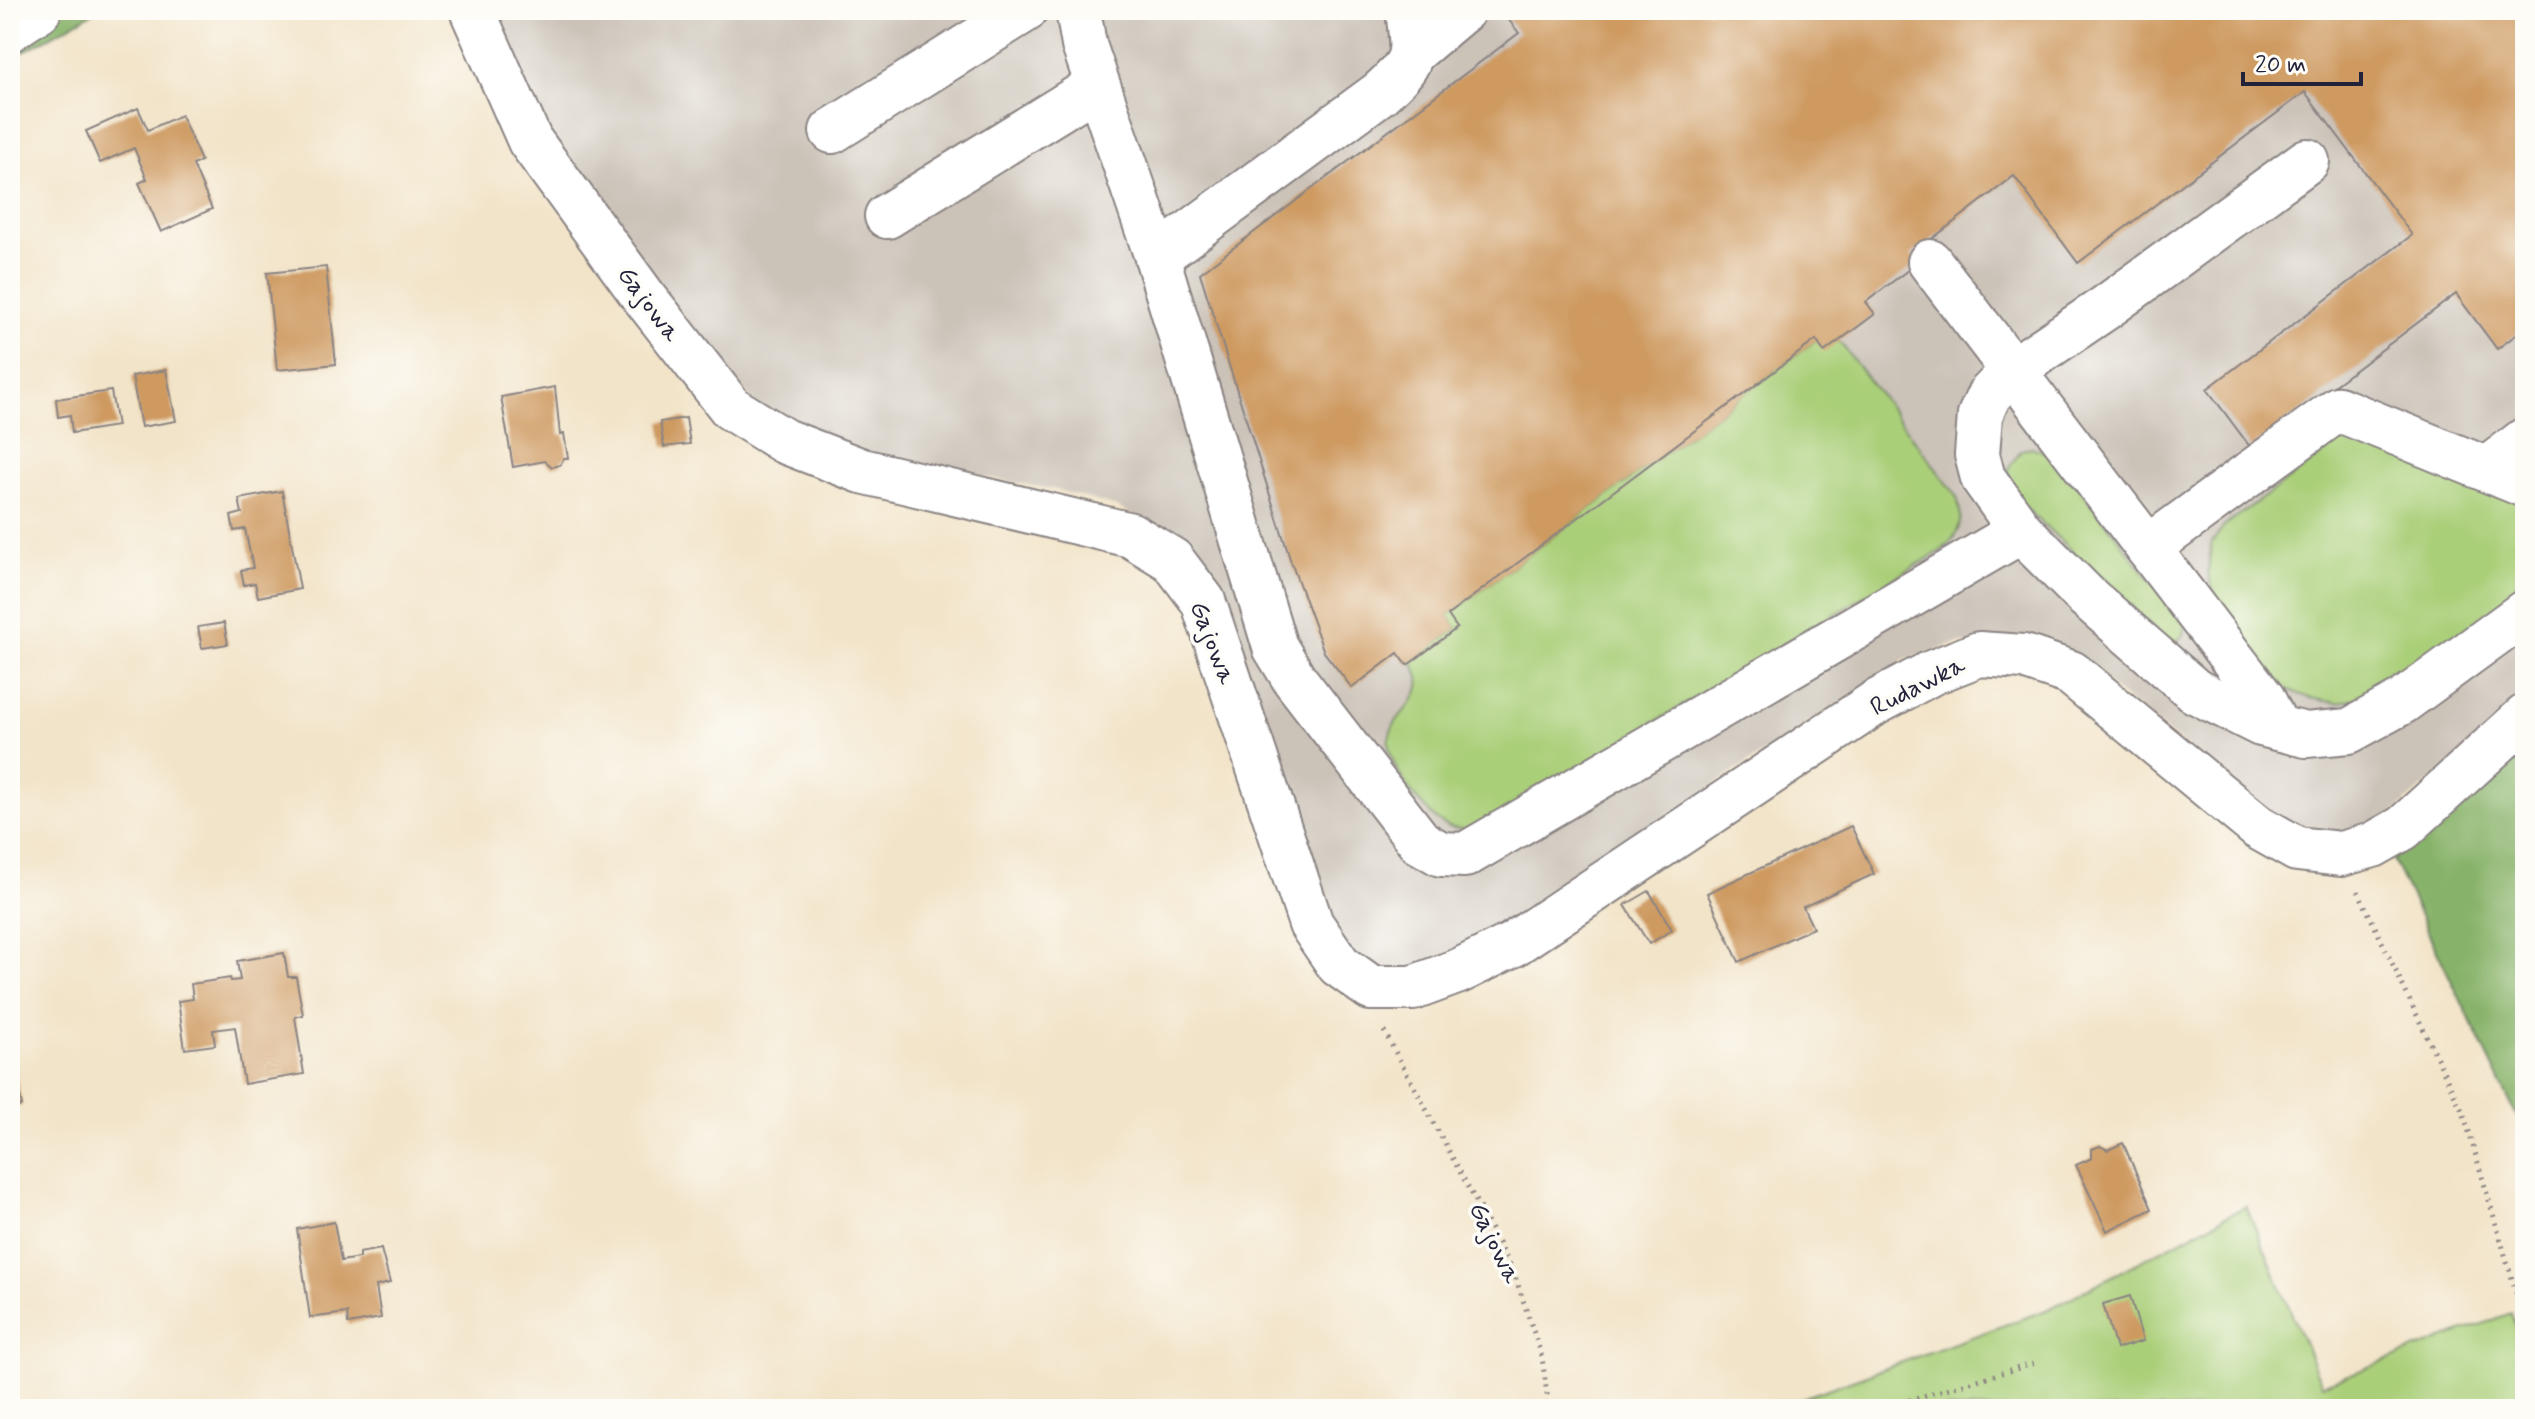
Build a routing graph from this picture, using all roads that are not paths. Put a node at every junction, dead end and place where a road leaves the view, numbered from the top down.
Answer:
1 (39, 10) edge
2 (472, 10) edge
3 (1025, 10) edge
4 (1078, 10) edge
5 (1463, 10) edge
6 (10, 29) edge
7 (1410, 31) edge
8 (1097, 86) junction
9 (832, 131) dead end
10 (2307, 161) dead end
11 (887, 216) dead end
12 (1157, 257) junction
13 (1930, 262) dead end
14 (2013, 370) junction
15 (2525, 440) edge
16 (2506, 477) edge
17 (2021, 531) junction
18 (2148, 548) junction
19 (2525, 612) edge
20 (2525, 717) edge
21 (2277, 728) junction
22 (1371, 988) joint

1 - 6 street
2 - 22 street, Gajowa
3 - 9 street
4 - 8 street
5 - 7 street
7 - 12 street
8 - 11 street
8 - 12 street
10 - 14 street
12 - 17 street
13 - 14 street
14 - 17 street
14 - 18 street
15 - 16 street
16 - 18 street
17 - 21 street
18 - 21 street
19 - 21 street
20 - 22 street, Rudawka

